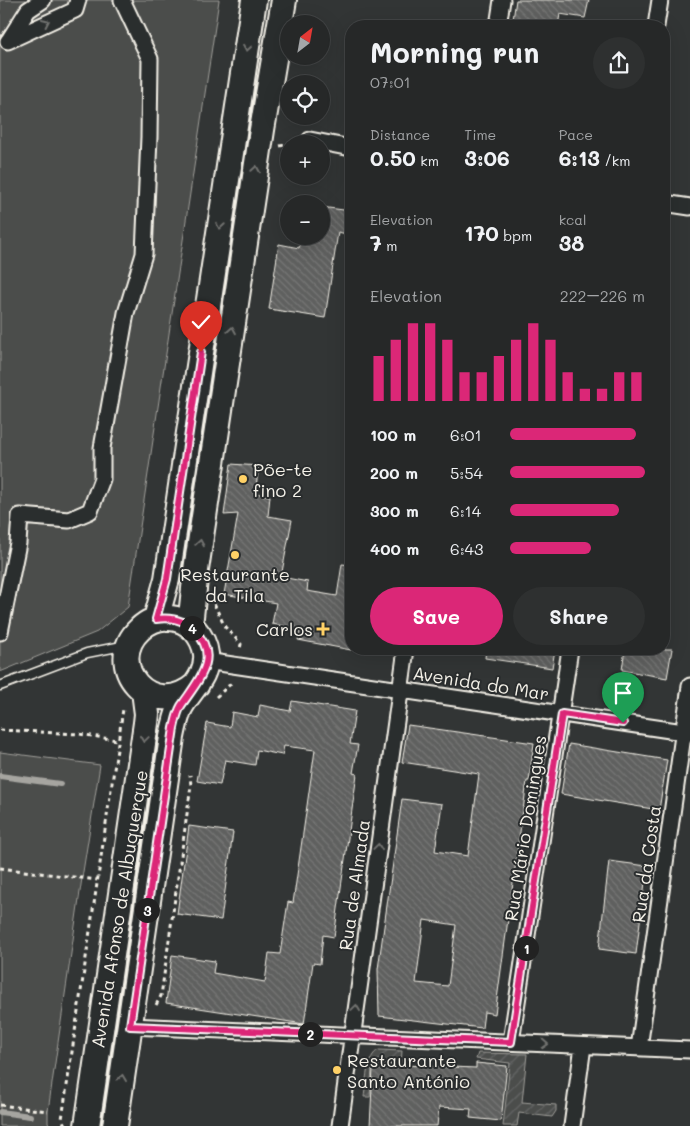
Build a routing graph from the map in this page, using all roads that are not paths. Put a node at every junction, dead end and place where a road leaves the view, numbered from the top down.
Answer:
1 (43, 0) edge
2 (78, 0) edge
3 (122, 0) edge
4 (254, 0) edge
5 (284, 0) edge
6 (502, 0) edge
7 (660, 0) edge
8 (499, 20) edge
9 (657, 20) edge
10 (330, 144) edge
11 (345, 147) edge
12 (670, 203) edge
13 (690, 207) edge
14 (156, 619) junction
15 (190, 626) junction
16 (0, 632) edge
17 (128, 645) junction
18 (405, 655) edge
19 (569, 655) edge
20 (206, 661) junction
21 (0, 686) edge
22 (690, 686) edge
23 (400, 690) junction
24 (144, 691) junction
25 (204, 693) junction
26 (562, 714) junction
27 (687, 733) edge
28 (130, 1026) junction
29 (353, 1036) junction
30 (511, 1042) junction
31 (583, 1046) junction
32 (639, 1048) junction
33 (690, 1050) edge
34 (87, 1126) edge
35 (115, 1126) edge
36 (340, 1126) edge
37 (572, 1126) edge

1 -> 2 street
3 - 16 street
4 -> 14 main road
15 -> 5 main road
6 - 8 street
7 - 9 street
10 - 11 street
12 - 13 street
14 - 15 main road
14 - 17 main road
15 - 20 main road
17 - 21 lane
17 - 24 main road, Avenida Afonso de Albuquerque
18 - 23 street, Rua de Almada
19 - 26 street, Rua Mário Domingues
20 - 23 street, Avenida do Mar
20 - 25 main road, Avenida Afonso de Albuquerque
22 - 27 street, Rua da Costa
23 - 26 street, Avenida do Mar
29 -> 23 street, Rua de Almada
24 - 25 main road
24 -> 34 main road, Avenida Afonso de Albuquerque
25 - 28 main road, Avenida Afonso de Albuquerque
26 - 27 street, Avenida do Mar
26 - 30 street, Rua Mário Domingues
27 - 32 street, Rua da Costa
28 - 29 street
35 -> 28 main road, Avenida Afonso de Albuquerque
29 - 30 street
29 - 36 street, Rua de Almada
30 -> 31 street
31 - 32 street
31 - 37 street
32 - 33 street

